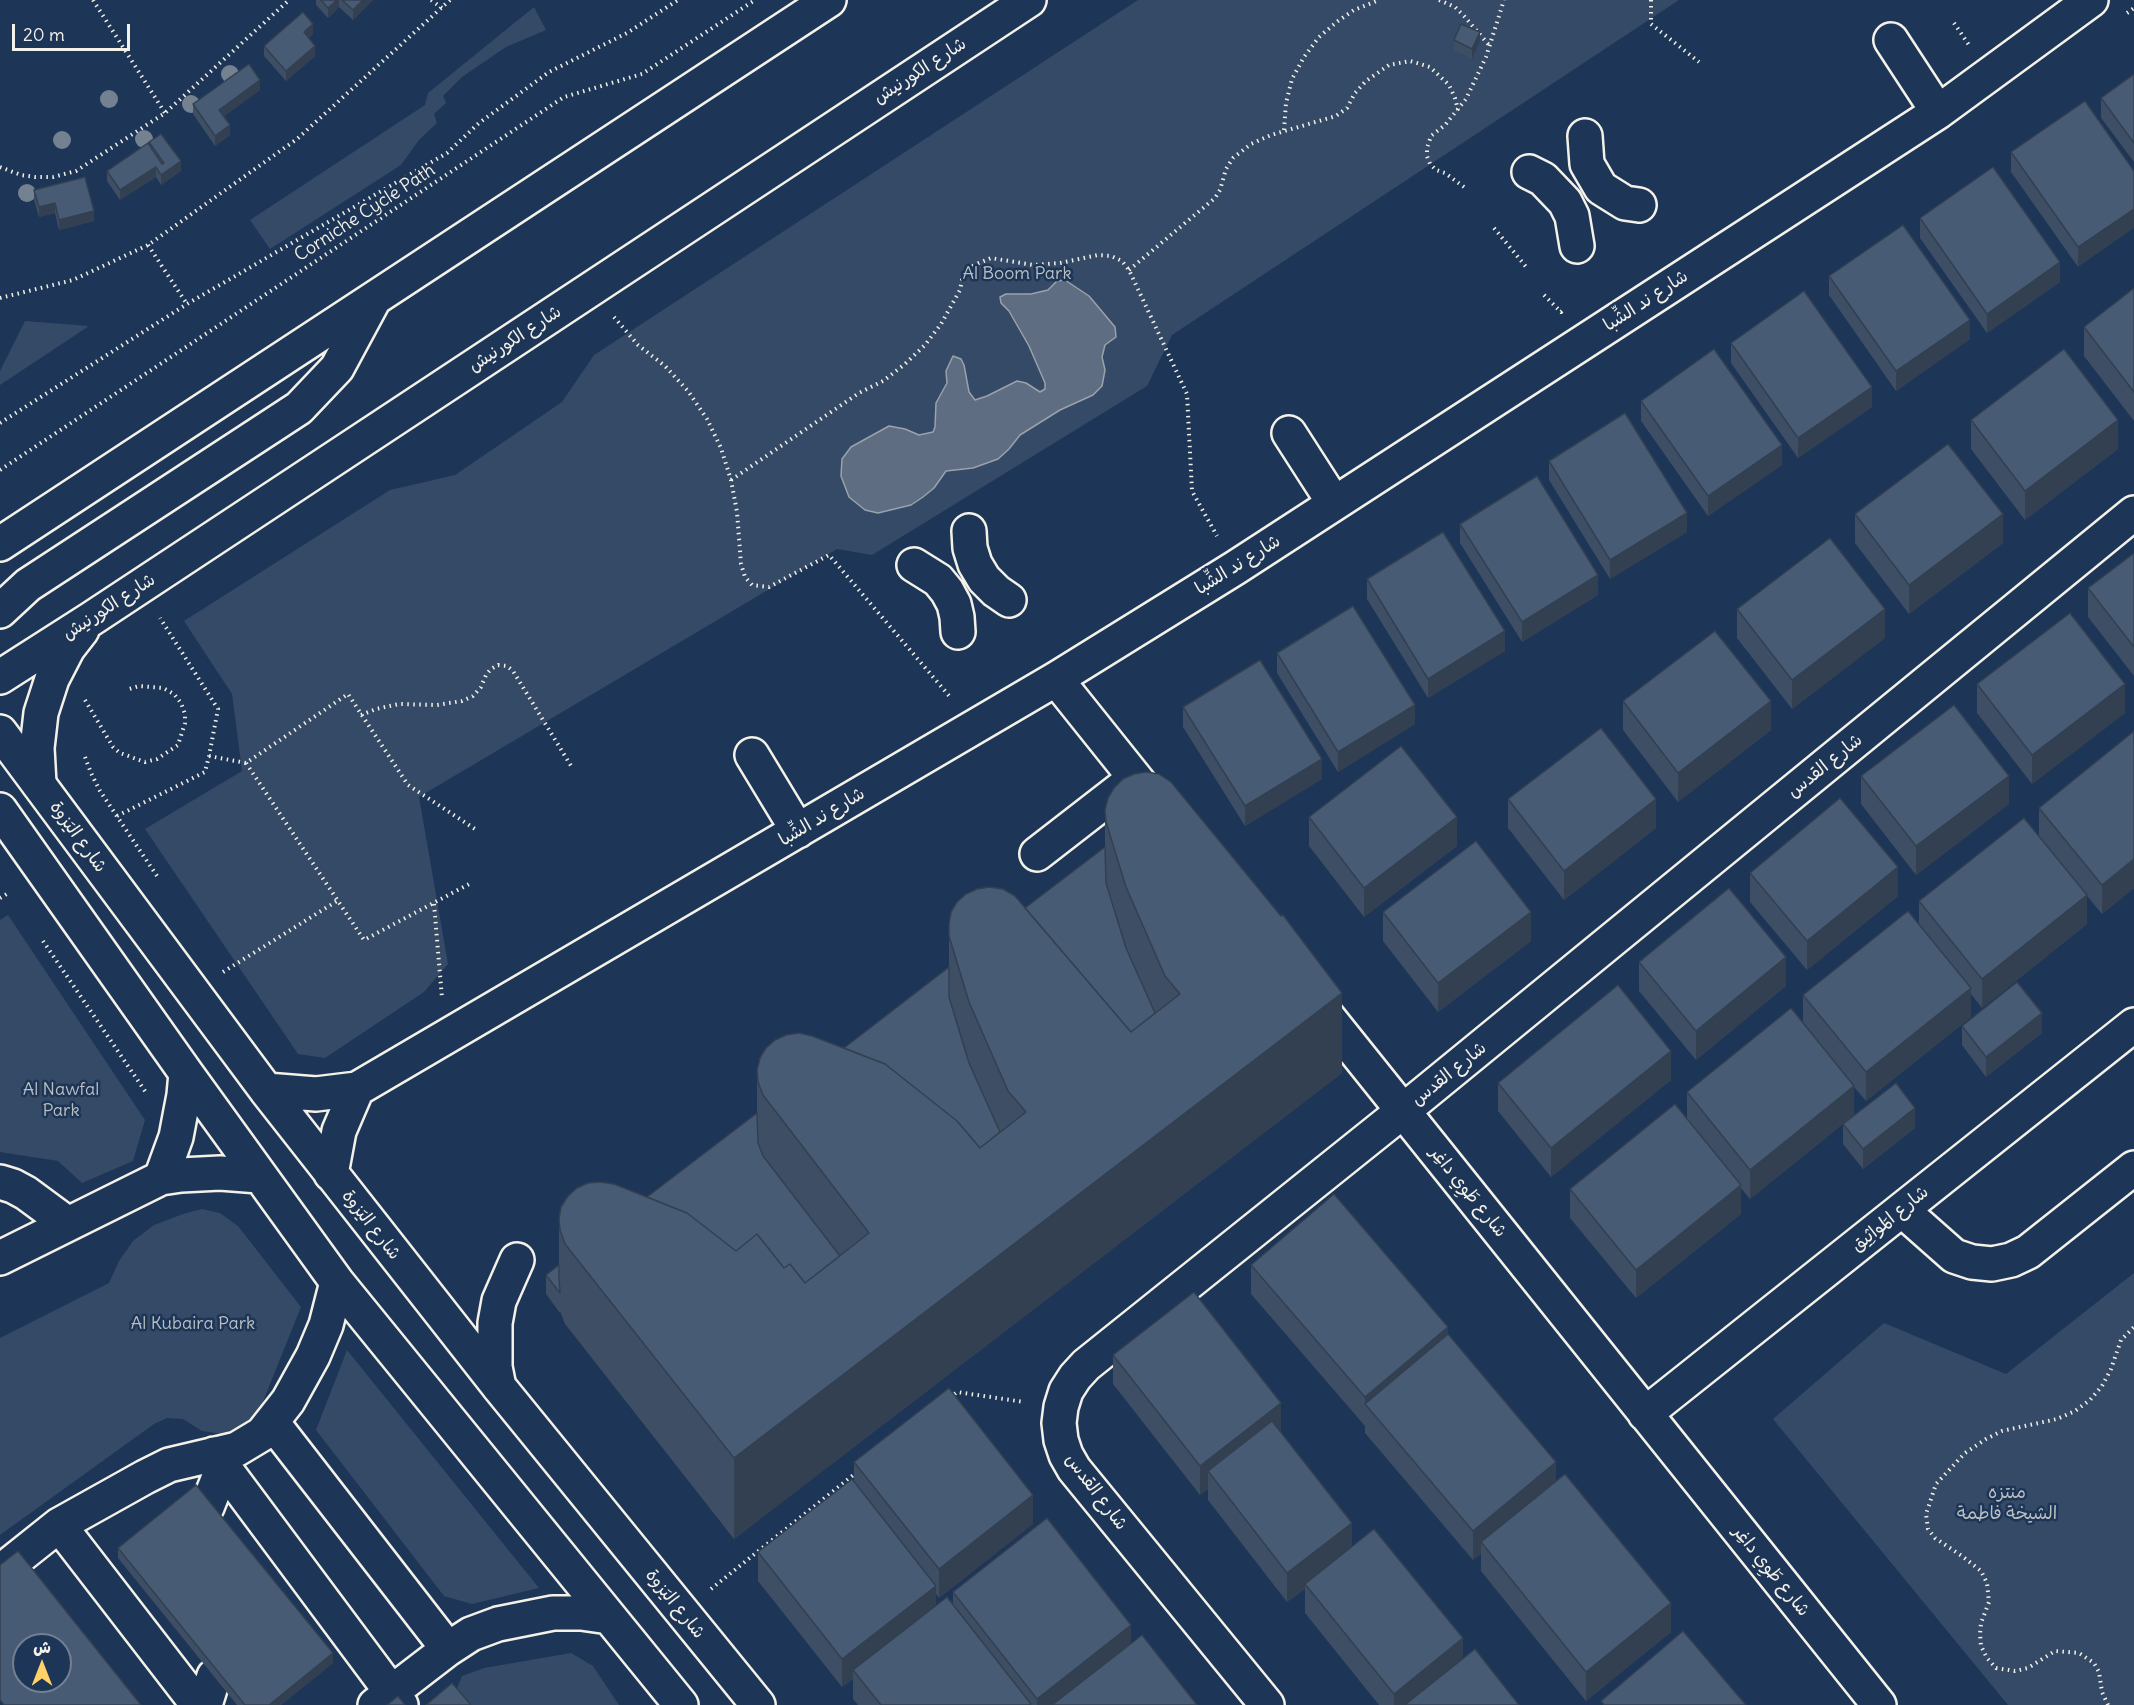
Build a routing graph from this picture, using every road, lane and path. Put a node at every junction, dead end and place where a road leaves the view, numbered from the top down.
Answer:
1 (93, 0) edge
2 (289, 0) edge
3 (431, 0) edge
4 (450, 0) edge
5 (678, 0) edge
6 (755, 0) edge
7 (829, 0) edge
8 (1029, 0) edge
9 (1379, 0) edge
10 (1439, 0) edge
11 (1504, 0) edge
12 (1651, 0) edge
13 (2091, 0) edge
14 (1372, 1) edge
15 (442, 8) junction
16 (1891, 39) dead end
17 (1490, 45) junction
18 (1699, 62) dead end
19 (1458, 110) junction
20 (1938, 112) junction
21 (165, 113) junction
22 (1284, 130) junction
23 (1585, 136) dead end
24 (0, 167) edge
25 (1529, 172) dead end
26 (1464, 187) dead end
27 (1639, 206) dead end
28 (1494, 228) dead end
29 (148, 245) junction
30 (1577, 246) dead end
31 (1527, 268) dead end
32 (1129, 270) junction
33 (589, 290) junction
34 (0, 298) edge
35 (375, 299) junction
36 (187, 304) junction
37 (0, 423) edge
38 (1289, 433) dead end
39 (0, 470) edge
40 (731, 480) junction
41 (1334, 503) junction
42 (2134, 513) edge
43 (969, 531) dead end
44 (0, 544) edge
45 (915, 565) dead end
46 (1235, 568) junction
47 (1009, 600) dead end
48 (0, 611) edge
49 (160, 618) dead end
50 (91, 620) junction
51 (958, 632) dead end
52 (0, 677) edge
53 (1056, 679) junction
54 (129, 689) dead end
55 (82, 694) dead end
56 (362, 715) junction
57 (976, 726) junction
58 (0, 732) edge
59 (752, 755) dead end
60 (209, 756) junction
61 (85, 757) dead end
62 (246, 763) junction
63 (573, 769) dead end
64 (1136, 778) junction
65 (39, 784) junction
66 (0, 810) edge
67 (117, 816) junction
68 (475, 829) dead end
69 (798, 831) junction
70 (1180, 833) edge
71 (1037, 854) dead end
72 (5, 883) dead end
73 (471, 883) dead end
74 (163, 885) dead end
75 (10, 892) junction
76 (0, 898) edge
77 (338, 901) junction
78 (17, 902) dead end
79 (434, 904) junction
80 (37, 931) dead end
81 (222, 973) dead end
82 (1299, 982) edge
83 (2134, 1025) edge
84 (446, 1037) junction
85 (186, 1073) junction
86 (357, 1089) junction
87 (266, 1090) junction
88 (1403, 1112) junction
89 (176, 1137) junction
90 (2134, 1168) edge
91 (332, 1174) junction
92 (259, 1176) junction
93 (161, 1178) junction
94 (0, 1182) edge
95 (1902, 1210) junction
96 (68, 1224) junction
97 (0, 1258) edge
98 (517, 1260) dead end
99 (338, 1282) junction
100 (2134, 1327) edge
101 (500, 1388) junction
102 (947, 1400) edge
103 (1061, 1407) junction
104 (1645, 1414) junction
105 (272, 1422) junction
106 (219, 1460) junction
107 (865, 1466) edge
108 (207, 1507) edge
109 (59, 1526) junction
110 (0, 1549) edge
111 (289, 1556) junction
112 (0, 1572) edge
113 (277, 1594) edge
114 (682, 1612) junction
115 (164, 1614) edge
116 (609, 1617) junction
117 (151, 1645) junction
118 (189, 1645) edge
119 (448, 1649) junction
120 (177, 1678) junction
121 (389, 1701) edge
122 (751, 1703) edge
123 (198, 1705) edge
124 (681, 1705) edge
125 (1267, 1705) edge
126 (1879, 1705) edge
127 (2108, 1705) edge

1 - 21 path
2 - 21 path
3 - 15 path
4 - 15 path
5 - 36 path
6 - 39 path, Corniche Cycle Path
7 - 35 street
8 - 33 street, شارع الكورنيش
9 - 14 path
10 - 17 path
11 - 17 path
12 - 18 path
13 - 20 street, شارع ند الشِّبا
14 - 22 path
15 - 29 path
16 - 20 street
17 - 19 path
19 - 22 path
19 - 26 path
20 - 41 street, شارع ند الشِّبا
21 - 24 path
22 - 32 path
23 - 27 street
25 - 30 street
28 - 31 path
29 - 34 path
29 - 36 path
32 - 40 path
32 - 46 path
33 - 40 path
33 - 50 street, شارع الكورنيش
35 - 44 street
35 - 48 street
36 - 37 path
38 - 41 street
40 - 57 path
41 - 46 street, شارع ند الشِّبا
42 - 88 street, شارع القدس
43 - 47 street
45 - 51 street
46 - 53 street, شارع ند الشِّبا
49 - 60 path
50 - 52 street, شارع الكورنيش
50 - 65 street
53 - 57 street, شارع ند الشِّبا
53 - 64 street
54 - 55 path
56 - 62 path
56 - 63 path
56 - 68 path
57 - 69 street, شارع ند الشِّبا
58 - 65 street, شارع اليَزوة
59 - 69 street
60 - 62 path
60 - 67 path
61 - 67 path
62 - 77 path
64 - 70 street
64 - 71 street
65 - 87 street, شارع اليَزوة
66 - 85 street
67 - 74 path
69 - 84 street, شارع ند الشِّبا
72 - 75 path
73 - 79 path
75 - 76 path
75 - 78 path
77 - 79 path
77 - 81 path
79 - 84 path
80 - 89 path
82 - 88 street, شارع طَوِي داغِر
83 - 95 street, شارع المَواثِيق
84 - 86 street, شارع ند الشِّبا
85 - 89 street
85 - 92 street
86 - 87 street, شارع ند الشِّبا
86 - 91 street
87 - 91 street, شارع اليَزوة
88 - 103 street, شارع القدس
88 - 104 street, شارع طَوِي داغِر
89 - 93 street
90 - 95 street
91 - 101 street, شارع اليَزوة
92 - 93 street
92 - 99 street
93 - 96 street
94 - 96 street
95 - 104 street, شارع المَواثِيق
96 - 97 street
98 - 101 street
99 - 105 street
99 - 116 street
100 - 127 path
101 - 114 street, شارع اليَزوة
102 - 103 path
103 - 125 street, شارع القدس
104 - 126 street, شارع طَوِي داغِر
105 - 106 street
105 - 119 street
106 - 108 street
106 - 109 street
106 - 111 street
107 - 114 path
109 - 110 street
109 - 112 street
109 - 117 street
111 - 113 street
111 - 121 street
114 - 122 street, شارع اليَزوة
115 - 117 street
116 - 119 street
116 - 124 street
117 - 120 street
118 - 120 street
119 - 121 street
120 - 123 street

